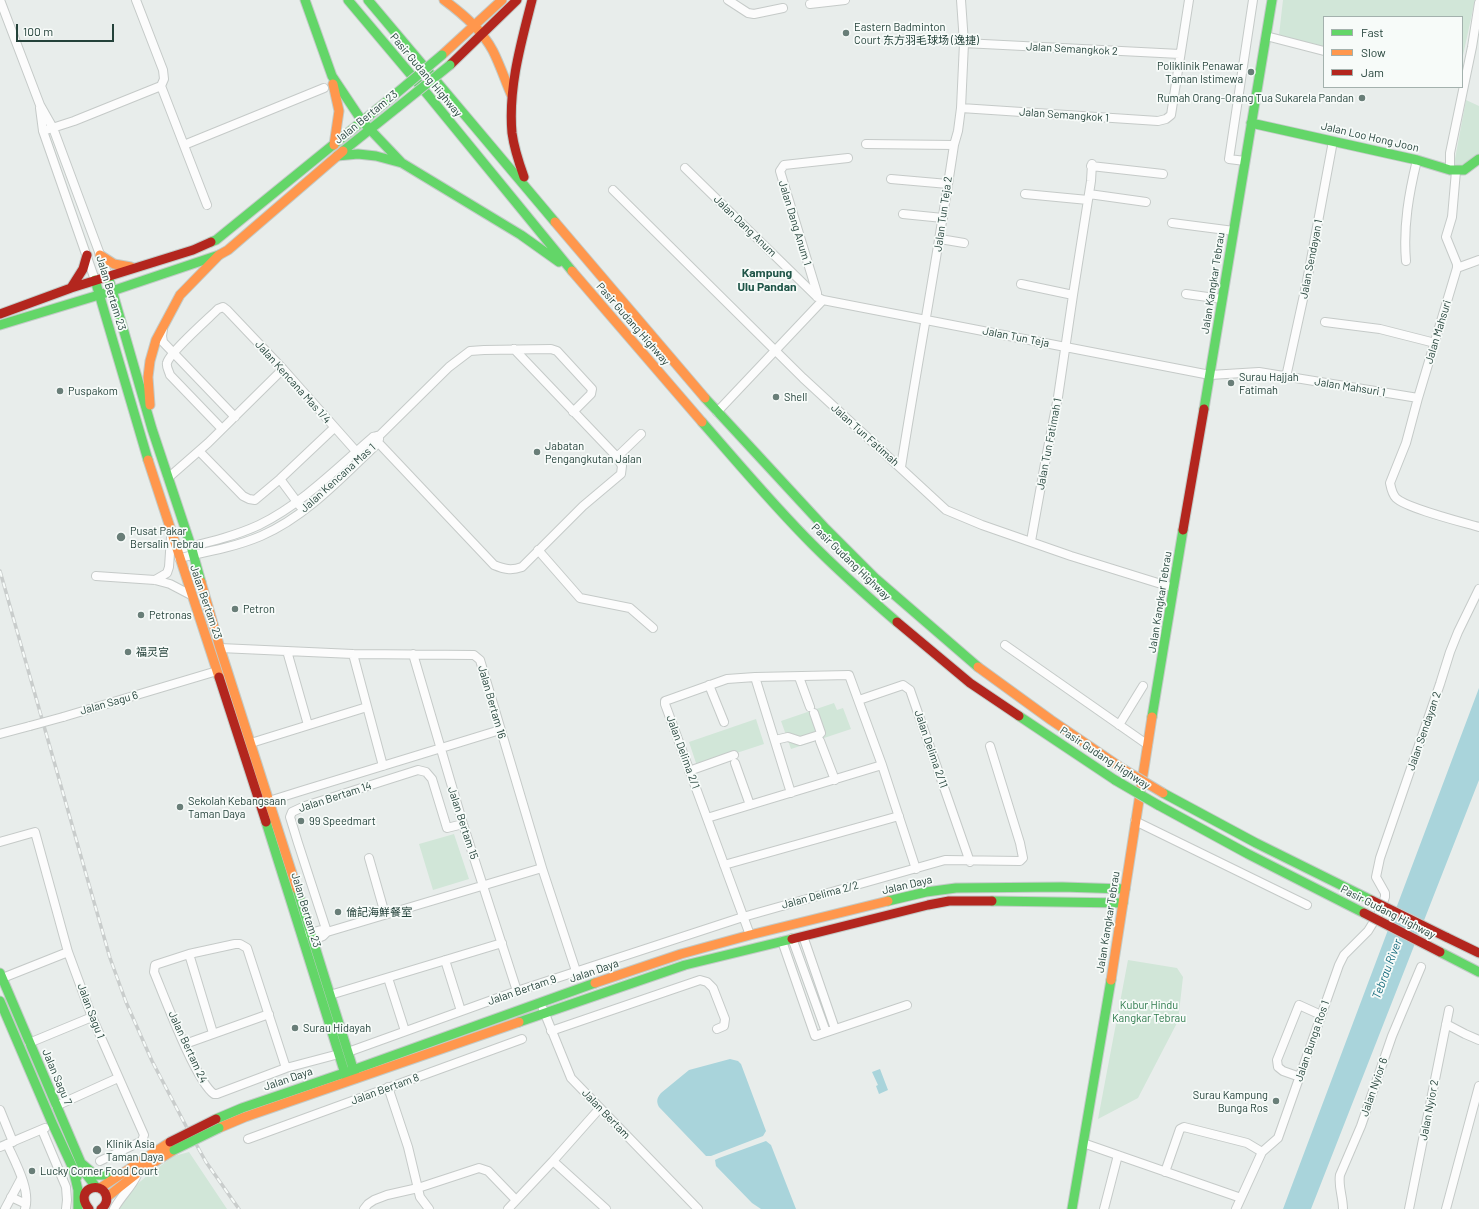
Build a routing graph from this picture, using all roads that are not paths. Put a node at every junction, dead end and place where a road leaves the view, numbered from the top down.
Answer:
1 (0, 0) edge
2 (136, 0) edge
3 (305, 0) edge
4 (348, 0) edge
5 (368, 0) edge
6 (444, 0) edge
7 (502, 0) edge
8 (517, 0) edge
9 (532, 0) edge
10 (728, 0) edge
11 (843, 0) edge
12 (961, 0) edge
13 (1189, 0) edge
14 (1253, 0) edge
15 (1272, 0) edge
16 (1479, 3) edge
17 (810, 4) dead end
18 (783, 8) dead end
19 (474, 26) junction
20 (482, 35) junction
21 (1266, 36) junction
22 (1479, 40) edge
23 (964, 44) junction
24 (1472, 47) junction
25 (1323, 50) edge
26 (1180, 54) junction
27 (332, 76) junction
28 (1463, 82) edge
29 (161, 86) junction
30 (324, 88) dead end
31 (1462, 88) edge
32 (511, 95) junction
33 (40, 105) junction
34 (961, 108) junction
35 (362, 121) junction
36 (1252, 123) junction
37 (53, 128) junction
38 (369, 129) junction
39 (43, 131) junction
40 (1333, 141) junction
41 (866, 144) dead end
42 (184, 145) junction
43 (334, 145) junction
44 (954, 145) junction
45 (337, 156) junction
46 (848, 158) dead end
47 (1479, 159) edge
48 (1417, 160) junction
49 (1245, 161) junction
50 (402, 163) junction
51 (685, 168) dead end
52 (1453, 171) junction
53 (1163, 174) dead end
54 (891, 179) dead end
55 (948, 184) junction
56 (613, 190) dead end
57 (532, 193) junction
58 (1025, 194) dead end
59 (1088, 197) junction
60 (1146, 202) dead end
61 (207, 205) dead end
62 (902, 214) dead end
63 (943, 218) junction
64 (1172, 223) dead end
65 (1234, 231) junction
66 (940, 239) junction
67 (964, 243) dead end
68 (221, 254) junction
69 (87, 255) junction
70 (100, 255) junction
71 (1406, 260) dead end
72 (1479, 260) edge
73 (136, 267) junction
74 (1458, 268) junction
75 (575, 275) junction
76 (108, 276) junction
77 (95, 280) junction
78 (140, 282) junction
79 (1021, 284) dead end
80 (71, 288) junction
81 (112, 291) junction
82 (1186, 294) dead end
83 (100, 295) junction
84 (1073, 296) junction
85 (820, 299) junction
86 (1222, 299) junction
87 (79, 301) junction
88 (117, 308) junction
89 (0, 314) edge
90 (106, 314) junction
91 (926, 320) junction
92 (165, 321) junction
93 (1325, 322) dead end
94 (0, 325) edge
95 (1434, 343) junction
96 (1066, 347) junction
97 (514, 349) junction
98 (775, 350) junction
99 (174, 353) junction
100 (283, 369) junction
101 (1210, 374) junction
102 (1286, 377) junction
103 (1418, 398) junction
104 (573, 412) junction
105 (717, 412) junction
106 (236, 417) junction
107 (334, 428) junction
108 (222, 429) junction
109 (152, 430) junction
110 (641, 434) dead end
111 (377, 438) junction
112 (199, 451) junction
113 (356, 451) junction
114 (617, 457) junction
115 (362, 458) junction
116 (901, 467) junction
117 (168, 478) junction
118 (280, 479) junction
119 (297, 502) junction
120 (302, 511) junction
121 (1479, 527) edge
122 (171, 533) junction
123 (1032, 541) junction
124 (192, 550) junction
125 (538, 550) junction
126 (178, 554) junction
127 (96, 576) dead end
128 (155, 580) junction
129 (1174, 588) junction
130 (1479, 588) edge
131 (191, 595) junction
132 (653, 628) dead end
133 (1005, 645) dead end
134 (220, 648) junction
135 (287, 651) junction
136 (353, 654) junction
137 (413, 654) junction
138 (217, 672) junction
139 (755, 677) junction
140 (799, 677) junction
141 (709, 685) junction
142 (1143, 686) dead end
143 (858, 700) junction
144 (367, 707) junction
145 (724, 722) dead end
146 (308, 725) junction
147 (1119, 725) junction
148 (500, 730) junction
149 (0, 734) edge
150 (775, 740) junction
151 (820, 741) dead end
152 (251, 743) junction
153 (1148, 745) junction
154 (990, 746) dead end
155 (440, 748) junction
156 (882, 765) junction
157 (382, 766) junction
158 (690, 771) junction
159 (835, 780) junction
160 (301, 791) junction
161 (791, 793) junction
162 (259, 800) junction
163 (269, 801) junction
164 (750, 805) junction
165 (305, 806) junction
166 (900, 816) junction
167 (707, 818) junction
168 (1135, 821) junction
169 (463, 824) junction
170 (0, 842) edge
171 (369, 858) dead end
172 (1130, 859) junction
173 (970, 862) junction
174 (724, 865) junction
175 (542, 868) junction
176 (916, 869) junction
177 (1376, 876) joint
178 (484, 886) junction
179 (990, 888) junction
180 (1104, 888) junction
181 (1125, 888) junction
182 (981, 901) junction
183 (1102, 902) junction
184 (1123, 903) junction
185 (1306, 905) dead end
186 (385, 914) junction
187 (743, 917) junction
188 (1119, 926) junction
189 (326, 932) junction
190 (750, 935) junction
191 (308, 936) junction
192 (803, 936) junction
193 (792, 938) junction
194 (782, 941) junction
195 (502, 943) junction
196 (68, 952) junction
197 (1479, 953) edge
198 (189, 954) junction
199 (445, 960) junction
200 (1421, 967) dead end
201 (576, 972) junction
202 (1479, 972) edge
203 (1, 977) edge
204 (388, 978) junction
205 (517, 991) junction
206 (330, 995) junction
207 (0, 1001) edge
208 (540, 1002) junction
209 (907, 1005) dead end
210 (1449, 1010) dead end
211 (461, 1011) junction
212 (544, 1013) junction
213 (269, 1014) junction
214 (1320, 1015) junction
215 (92, 1017) junction
216 (1446, 1024) junction
217 (717, 1029) dead end
218 (835, 1029) junction
219 (405, 1032) junction
220 (551, 1032) junction
221 (826, 1032) junction
222 (213, 1034) junction
223 (522, 1040) dead end
224 (1479, 1040) edge
225 (29, 1043) junction
226 (184, 1044) junction
227 (344, 1053) junction
228 (286, 1068) junction
229 (349, 1071) junction
230 (1300, 1077) junction
231 (118, 1078) junction
232 (352, 1081) junction
233 (1479, 1086) edge
234 (388, 1087) junction
235 (56, 1106) junction
236 (600, 1108) junction
237 (0, 1110) edge
238 (53, 1125) junction
239 (42, 1130) junction
240 (248, 1139) dead end
241 (1083, 1143) junction
242 (7, 1144) edge
243 (172, 1146) junction
244 (1262, 1152) junction
245 (1118, 1155) junction
246 (554, 1161) junction
247 (100, 1162) dead end
248 (81, 1163) junction
249 (73, 1169) junction
250 (140, 1171) junction
251 (1165, 1172) junction
252 (120, 1175) junction
253 (22, 1179) junction
254 (98, 1187) junction
255 (418, 1188) junction
256 (85, 1192) junction
257 (11, 1197) junction
258 (1241, 1198) junction
259 (516, 1200) junction
260 (107, 1206) edge
261 (26, 1207) edge
262 (84, 1208) edge
263 (603, 1208) edge
264 (5, 1209) edge
265 (66, 1209) edge
266 (364, 1209) edge
267 (429, 1209) edge
268 (508, 1209) edge
269 (698, 1209) edge
270 (1072, 1209) edge
271 (1104, 1209) edge
272 (1236, 1209) edge
273 (1343, 1209) edge
274 (1409, 1209) edge
275 (1446, 1209) edge

1 - 33 street, Jalan Bertam 23
2 - 29 street
3 - 27 main road
4 - 75 main road, Pasir Gudang Highway
5 - 57 main road, Pasir Gudang Highway
6 - 19 main road
7 - 19 main road, Jalan Bertam 23
8 - 20 main road, Jalan Bertam 23
9 - 32 main road
10 - 18 street
11 - 17 street
12 - 23 street, Jalan Tun Teja 2
13 - 26 street
14 - 49 street
15 - 21 main road, Jalan Kangkar Tebrau
16 - 24 street
19 - 20 main road
19 - 35 main road, Jalan Bertam 23, bridge
20 - 32 main road
20 - 38 main road, Jalan Bertam 23, bridge
21 - 25 street
21 - 36 main road, Jalan Kangkar Tebrau
22 - 24 street
23 - 26 street, Jalan Semangkok 2
23 - 34 street, Jalan Tun Teja 2
24 - 28 street
26 - 34 street, Jalan Semangkok 1
27 - 35 main road
27 - 43 main road
29 - 37 street
29 - 42 street
30 - 42 street
31 - 52 street
32 - 57 main road
33 - 37 street, Jalan Bertam 23
33 - 39 street, Jalan Bertam 23
34 - 44 street, Jalan Tun Teja 2
35 - 38 main road
35 - 43 main road, Jalan Bertam 23
36 - 40 main road, Jalan Loo Hong Joon
36 - 49 main road, Jalan Kangkar Tebrau
37 - 39 street
37 - 70 street, Jalan Bertam 23
38 - 45 main road, Jalan Bertam 23
38 - 50 main road
39 - 69 street, Jalan Bertam 23
40 - 48 main road, Jalan Loo Hong Joon
40 - 102 street, Jalan Sendayan 1
41 - 44 street
42 - 61 street
43 - 73 main road, Jalan Bertam 23
44 - 55 street, Jalan Tun Teja 2
45 - 50 main road
45 - 68 main road, Jalan Bertam 23
46 - 85 street, Jalan Dang Anum 1
47 - 52 main road
48 - 52 main road, Jalan Loo Hong Joon
48 - 71 street
49 - 65 main road, Jalan Kangkar Tebrau
50 - 75 main road
51 - 85 street, Jalan Dang Anum
52 - 74 street
53 - 59 street, Jalan Tun Fatimah 1
54 - 55 street
55 - 63 street, Jalan Tun Teja 2
56 - 98 street, Jalan Tun Fatimah
57 - 105 main road, Pasir Gudang Highway
58 - 59 street
59 - 60 street
59 - 84 street, Jalan Tun Fatimah 1
62 - 63 street
63 - 66 street, Jalan Tun Teja 2
64 - 65 street
65 - 86 main road, Jalan Kangkar Tebrau
66 - 67 street
66 - 91 street, Jalan Tun Teja 2
68 - 78 main road, Jalan Bertam 23
68 - 92 main road
69 - 77 street, Jalan Bertam 23
69 - 80 main road
70 - 73 main road
70 - 76 street, Jalan Bertam 23
72 - 74 street
73 - 76 main road, Jalan Bertam 23
74 - 95 street, Jalan Mahsuri
75 - 202 main road, Pasir Gudang Highway, bridge
76 - 77 main road
76 - 81 main road, Jalan Bertam 23
77 - 80 main road
77 - 83 main road, Jalan Bertam 23
78 - 81 main road, Jalan Bertam 23
78 - 88 main road
79 - 84 street
80 - 89 main road
81 - 83 main road
81 - 88 main road, Jalan Bertam 23
82 - 86 street
83 - 87 main road
83 - 90 main road, Jalan Bertam 23
84 - 96 street, Jalan Tun Fatimah 1
85 - 91 street, Jalan Tun Teja
85 - 98 street
86 - 101 main road, Jalan Kangkar Tebrau
87 - 90 main road
87 - 94 main road
88 - 109 main road, Jalan Bertam 23
90 - 122 main road, Jalan Bertam 23
91 - 96 street, Jalan Tun Teja
91 - 116 street, Jalan Tun Teja 2
92 - 99 street
92 - 109 main road
93 - 95 street
95 - 103 street, Jalan Mahsuri
96 - 101 street, Jalan Tun Teja
96 - 123 street, Jalan Tun Fatimah 1
97 - 104 street
97 - 104 street, Jalan Kencana Mas 1
97 - 111 street, Jalan Kencana Mas 1
98 - 105 street
98 - 116 street, Jalan Tun Fatimah
99 - 100 street, Jalan Kencana Mas 1/4
99 - 106 street
99 - 108 street
100 - 106 street
100 - 107 street, Jalan Kencana Mas 1/4
101 - 102 street, Jalan Mahsuri 1
101 - 129 main road, Jalan Kangkar Tebrau
102 - 103 street, Jalan Mahsuri 1
103 - 121 street, Jalan Mahsuri
104 - 114 street
105 - 197 main road, Pasir Gudang Highway, bridge
106 - 108 street
107 - 113 street, Jalan Kencana Mas 1/4
107 - 118 street
108 - 112 street
109 - 117 main road, Jalan Bertam 23
110 - 114 street
111 - 113 street, Jalan Kencana Mas 1
111 - 115 street, Jalan Kencana Mas 1
111 - 125 street
112 - 117 street
112 - 118 street
113 - 115 street, Jalan Kencana Mas 1/4
113 - 119 street, Jalan Kencana Mas 1
114 - 125 street
115 - 120 street, Jalan Kencana Mas 1
116 - 123 street, Jalan Tun Fatimah
117 - 124 main road, Jalan Bertam 23
118 - 119 street
119 - 120 street
119 - 124 street, Jalan Kencana Mas 1
120 - 124 street, Jalan Kencana Mas 1
122 - 126 main road, Jalan Bertam 23
122 - 128 street
123 - 129 street, Jalan Tun Fatimah
124 - 126 street, Jalan Kencana Mas 1
124 - 134 main road, Jalan Bertam 23
125 - 132 street
126 - 131 main road, Jalan Bertam 23
127 - 128 street
128 - 131 street
129 - 153 main road, Jalan Kangkar Tebrau
130 - 177 street, Jalan Sendayan 2
131 - 138 main road, Jalan Bertam 23
133 - 147 street
134 - 135 street, Jalan Bertam 16
134 - 152 main road, Jalan Bertam 23
135 - 136 street, Jalan Bertam 16
135 - 146 street
136 - 137 street, Jalan Bertam 16
136 - 144 street
137 - 148 street, Jalan Bertam 16
137 - 155 street, Jalan Bertam 15
138 - 149 street, Jalan Sagu 6, bridge
138 - 162 main road, Jalan Bertam 23
139 - 140 street, Jalan Delima 2/1
139 - 141 street, Jalan Delima 2/1
139 - 150 street
140 - 143 street, Jalan Delima 2/1
140 - 150 street
141 - 145 street
141 - 158 street, Jalan Delima 2/1
142 - 147 street
143 - 156 street
143 - 173 street, Jalan Delima 2/11
144 - 146 street
144 - 157 street
146 - 152 street
147 - 153 street
148 - 155 street
148 - 175 street, Jalan Bertam 16
150 - 161 street
151 - 159 street
152 - 163 main road, Jalan Bertam 23
153 - 168 main road, Jalan Kangkar Tebrau
154 - 173 street, Jalan Delima 2/2
155 - 157 street
155 - 169 street, Jalan Bertam 15
156 - 159 street
156 - 166 street
157 - 160 street
158 - 164 street
158 - 167 street, Jalan Delima 2/1
159 - 161 street
160 - 163 street
160 - 165 street
161 - 164 street
162 - 163 street
162 - 191 main road, Jalan Bertam 23
163 - 191 main road, Jalan Bertam 23
164 - 167 street
165 - 169 street, Jalan Bertam 14
165 - 189 street, Jalan Bertam 14
166 - 174 street
166 - 176 street
167 - 174 street, Jalan Delima 2/1
168 - 172 main road, Jalan Kangkar Tebrau
168 - 185 street
169 - 178 street, Jalan Bertam 15
170 - 196 street, Jalan Sagu 1
171 - 186 street
172 - 180 main road
172 - 181 main road, Jalan Kangkar Tebrau
173 - 176 street, Jalan Delima 2/2
174 - 187 street, Jalan Delima 2/1
175 - 178 street
175 - 201 street, Jalan Bertam 16
176 - 187 street, Jalan Delima 2/2
177 - 214 street, Jalan Bunga Ros 1
178 - 186 street
178 - 195 street, Jalan Bertam 15
179 - 180 main road, Jalan Daya
179 - 182 main road
179 - 190 main road, Jalan Daya
180 - 181 main road, Jalan Daya
181 - 184 main road, Jalan Kangkar Tebrau
182 - 183 main road, Jalan Daya
182 - 192 main road, Jalan Daya
183 - 184 main road, Jalan Daya
183 - 188 main road
184 - 188 main road, Jalan Kangkar Tebrau
186 - 189 street
187 - 190 street, Jalan Delima 2/1
187 - 201 street, Jalan Bertam 9
188 - 241 main road, Jalan Kangkar Tebrau
189 - 191 street
190 - 208 main road, Jalan Daya
191 - 206 main road, Jalan Bertam 23
191 - 227 main road, Jalan Bertam 23
192 - 193 main road, Jalan Daya
192 - 218 street
193 - 194 main road, Jalan Daya
193 - 221 street
194 - 212 main road, Jalan Daya
194 - 221 street
195 - 199 street
195 - 205 street, Jalan Bertam 15
196 - 203 street
196 - 215 street, Jalan Sagu 1
198 - 213 street
198 - 222 street
198 - 226 street, Jalan Bertam 24
199 - 204 street
199 - 211 street
200 - 273 street, Jalan Nyior 6
201 - 205 street, Jalan Bertam 9
203 - 225 main road, Jalan Sagu 7
204 - 206 street
204 - 219 street
205 - 211 street, Jalan Bertam 9
206 - 227 main road, Jalan Bertam 23
207 - 238 main road, Jalan Sagu 7
208 - 212 street, Jalan Bertam
208 - 229 main road, Jalan Daya
209 - 218 street
210 - 216 street, Jalan Nyior 2
211 - 219 street, Jalan Bertam 9
212 - 220 street, Jalan Bertam
212 - 232 main road, Jalan Daya
213 - 222 street
213 - 228 street
214 - 230 street, Jalan Bunga Ros 1
214 - 230 street
215 - 225 street
215 - 231 street, Jalan Sagu 1
216 - 224 street
216 - 274 street, Jalan Nyior 2
217 - 220 street
218 - 221 street
219 - 227 street, Jalan Bertam 9
220 - 236 street, Jalan Bertam
222 - 226 street
223 - 234 street, Jalan Bertam 8
225 - 235 main road, Jalan Sagu 7
226 - 228 street, Jalan Bertam 24
227 - 228 street, Jalan Bertam 24
227 - 229 main road, Jalan Bertam 23
229 - 232 main road, Jalan Bertam 23
229 - 243 main road, Jalan Daya, bridge
230 - 244 street, Jalan Bunga Ros 1
231 - 235 street
231 - 247 street, Jalan Sagu 1
232 - 243 main road, Jalan Daya, bridge
233 - 275 street
234 - 240 street, Jalan Bertam 8
234 - 255 street
235 - 248 main road, Jalan Sagu 7
236 - 246 street
236 - 269 street, Jalan Bertam
237 - 242 street
238 - 239 street
238 - 249 main road, Jalan Sagu 7
239 - 242 street
239 - 265 street
241 - 245 street
241 - 270 main road, Jalan Kangkar Tebrau
242 - 253 street
243 - 250 main road, Jalan Daya
243 - 252 main road, Jalan Daya
244 - 251 street
244 - 258 street, Jalan Bunga Ros 1
245 - 251 street
245 - 271 street
246 - 259 street
246 - 263 street
248 - 252 main road
248 - 254 main road, Jalan Sagu 7
249 - 256 main road, Jalan Sagu 7
249 - 262 main road
250 - 260 main road, Jalan Daya
250 - 260 street
251 - 258 street
252 - 254 main road, Jalan Daya
253 - 257 street
253 - 261 street
254 - 256 main road, Jalan Daya
254 - 260 main road, Jalan Sagu 7
255 - 259 street
255 - 266 street
255 - 267 street
256 - 262 main road
257 - 261 street
257 - 264 street
258 - 272 street, Jalan Bunga Ros 1
259 - 268 street

